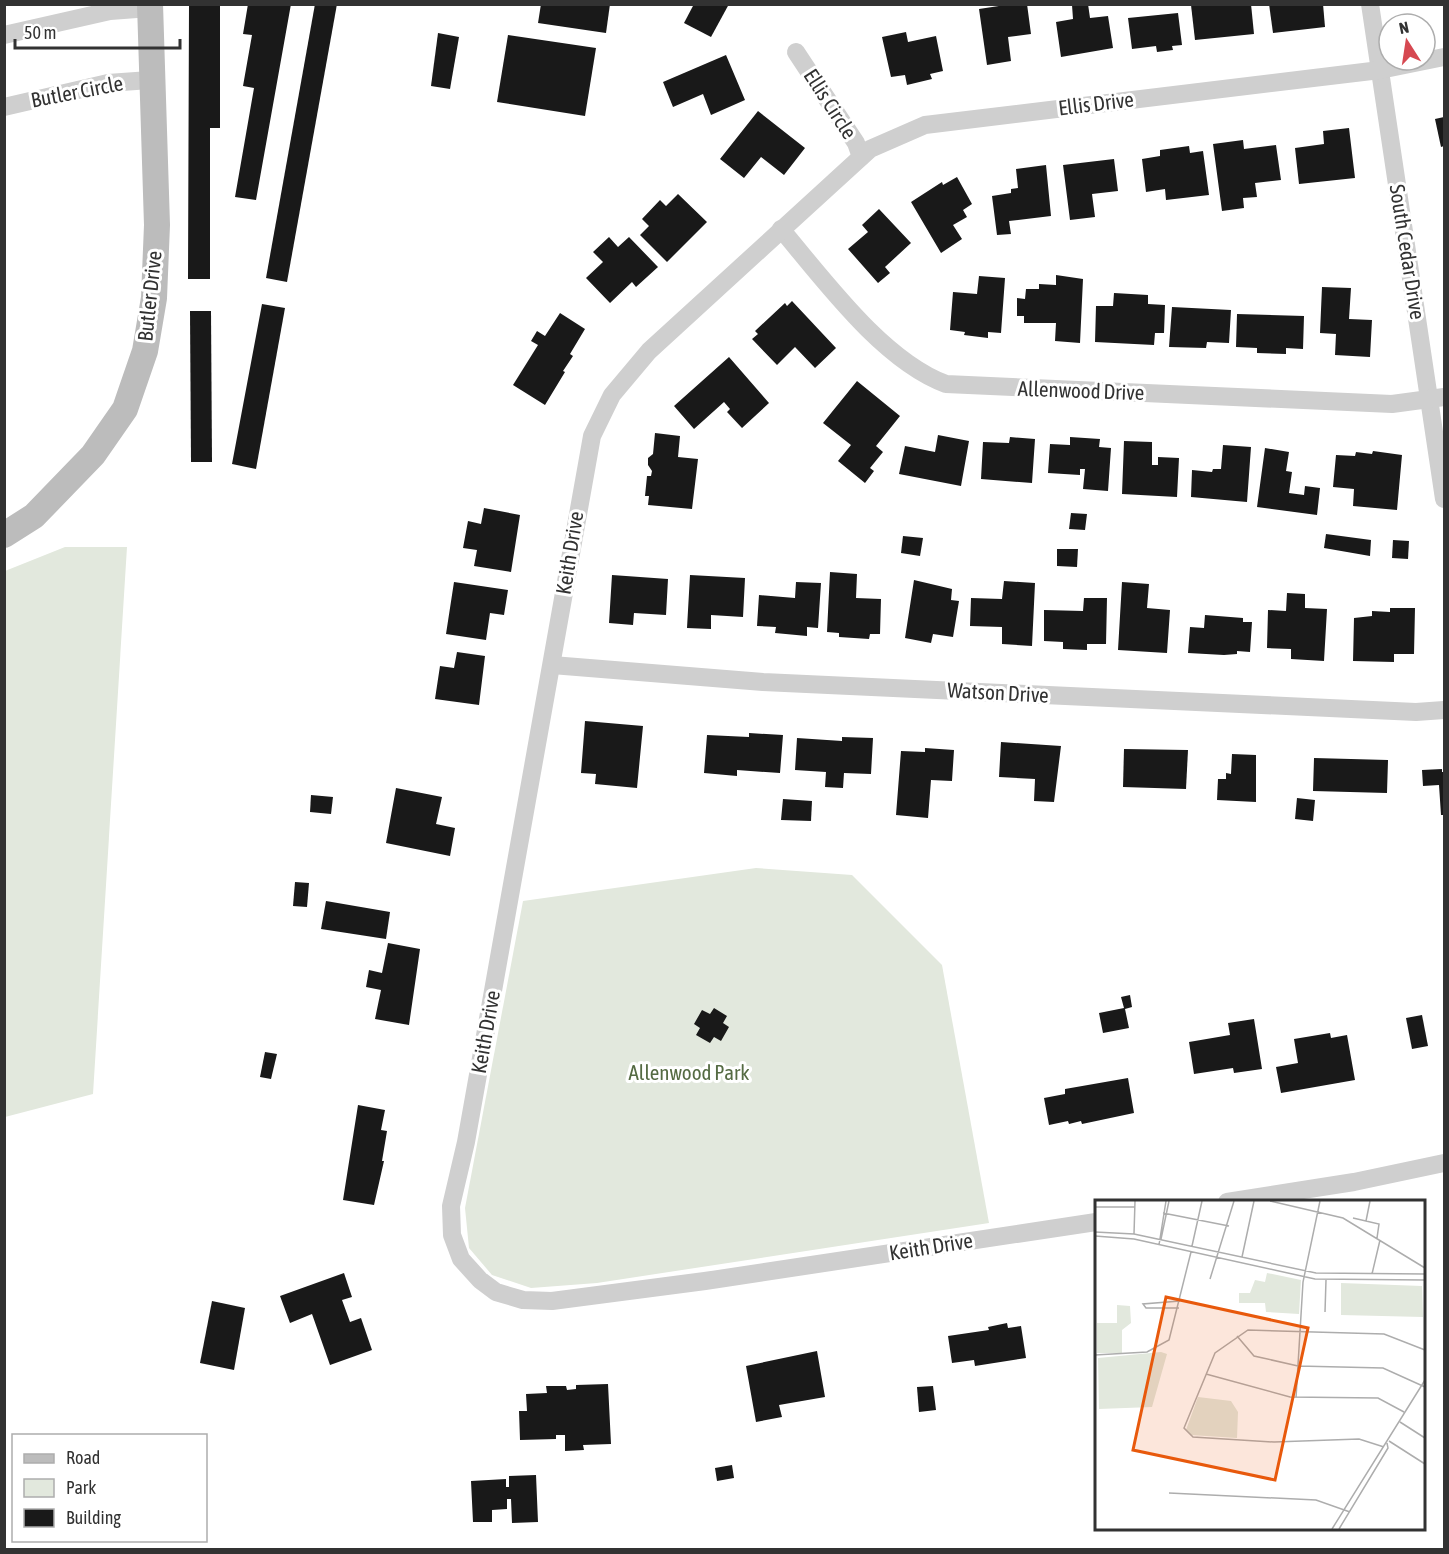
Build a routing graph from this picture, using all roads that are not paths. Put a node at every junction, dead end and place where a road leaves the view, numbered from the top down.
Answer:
1 (1370, 4) edge
2 (150, 7) edge
3 (4, 35) edge
4 (1377, 50) edge
5 (796, 52) dead end
6 (1377, 70) edge
7 (1380, 72) edge
8 (150, 80) junction
9 (4, 106) edge
10 (861, 157) junction
11 (781, 229) junction
12 (1437, 398) edge
13 (1444, 499) edge
14 (4, 535) edge
15 (552, 665) junction
16 (1444, 710) edge
17 (1444, 1163) edge
18 (1240, 1200) edge
19 (1095, 1221) edge

1 - 4 street, South Cedar Drive
2 - 3 street
2 - 8 street, Butler Drive
5 - 10 street, Ellis Circle
6 - 10 street, Ellis Drive
7 - 12 street, South Cedar Drive
8 - 9 street, Butler Circle
8 - 14 street, Butler Drive
10 - 11 street, Ellis Drive
11 - 12 street, Allenwood Drive
11 - 15 street, Keith Drive
12 - 13 street, South Cedar Drive
15 - 16 street, Watson Drive
15 - 19 street, Keith Drive
17 - 18 street

